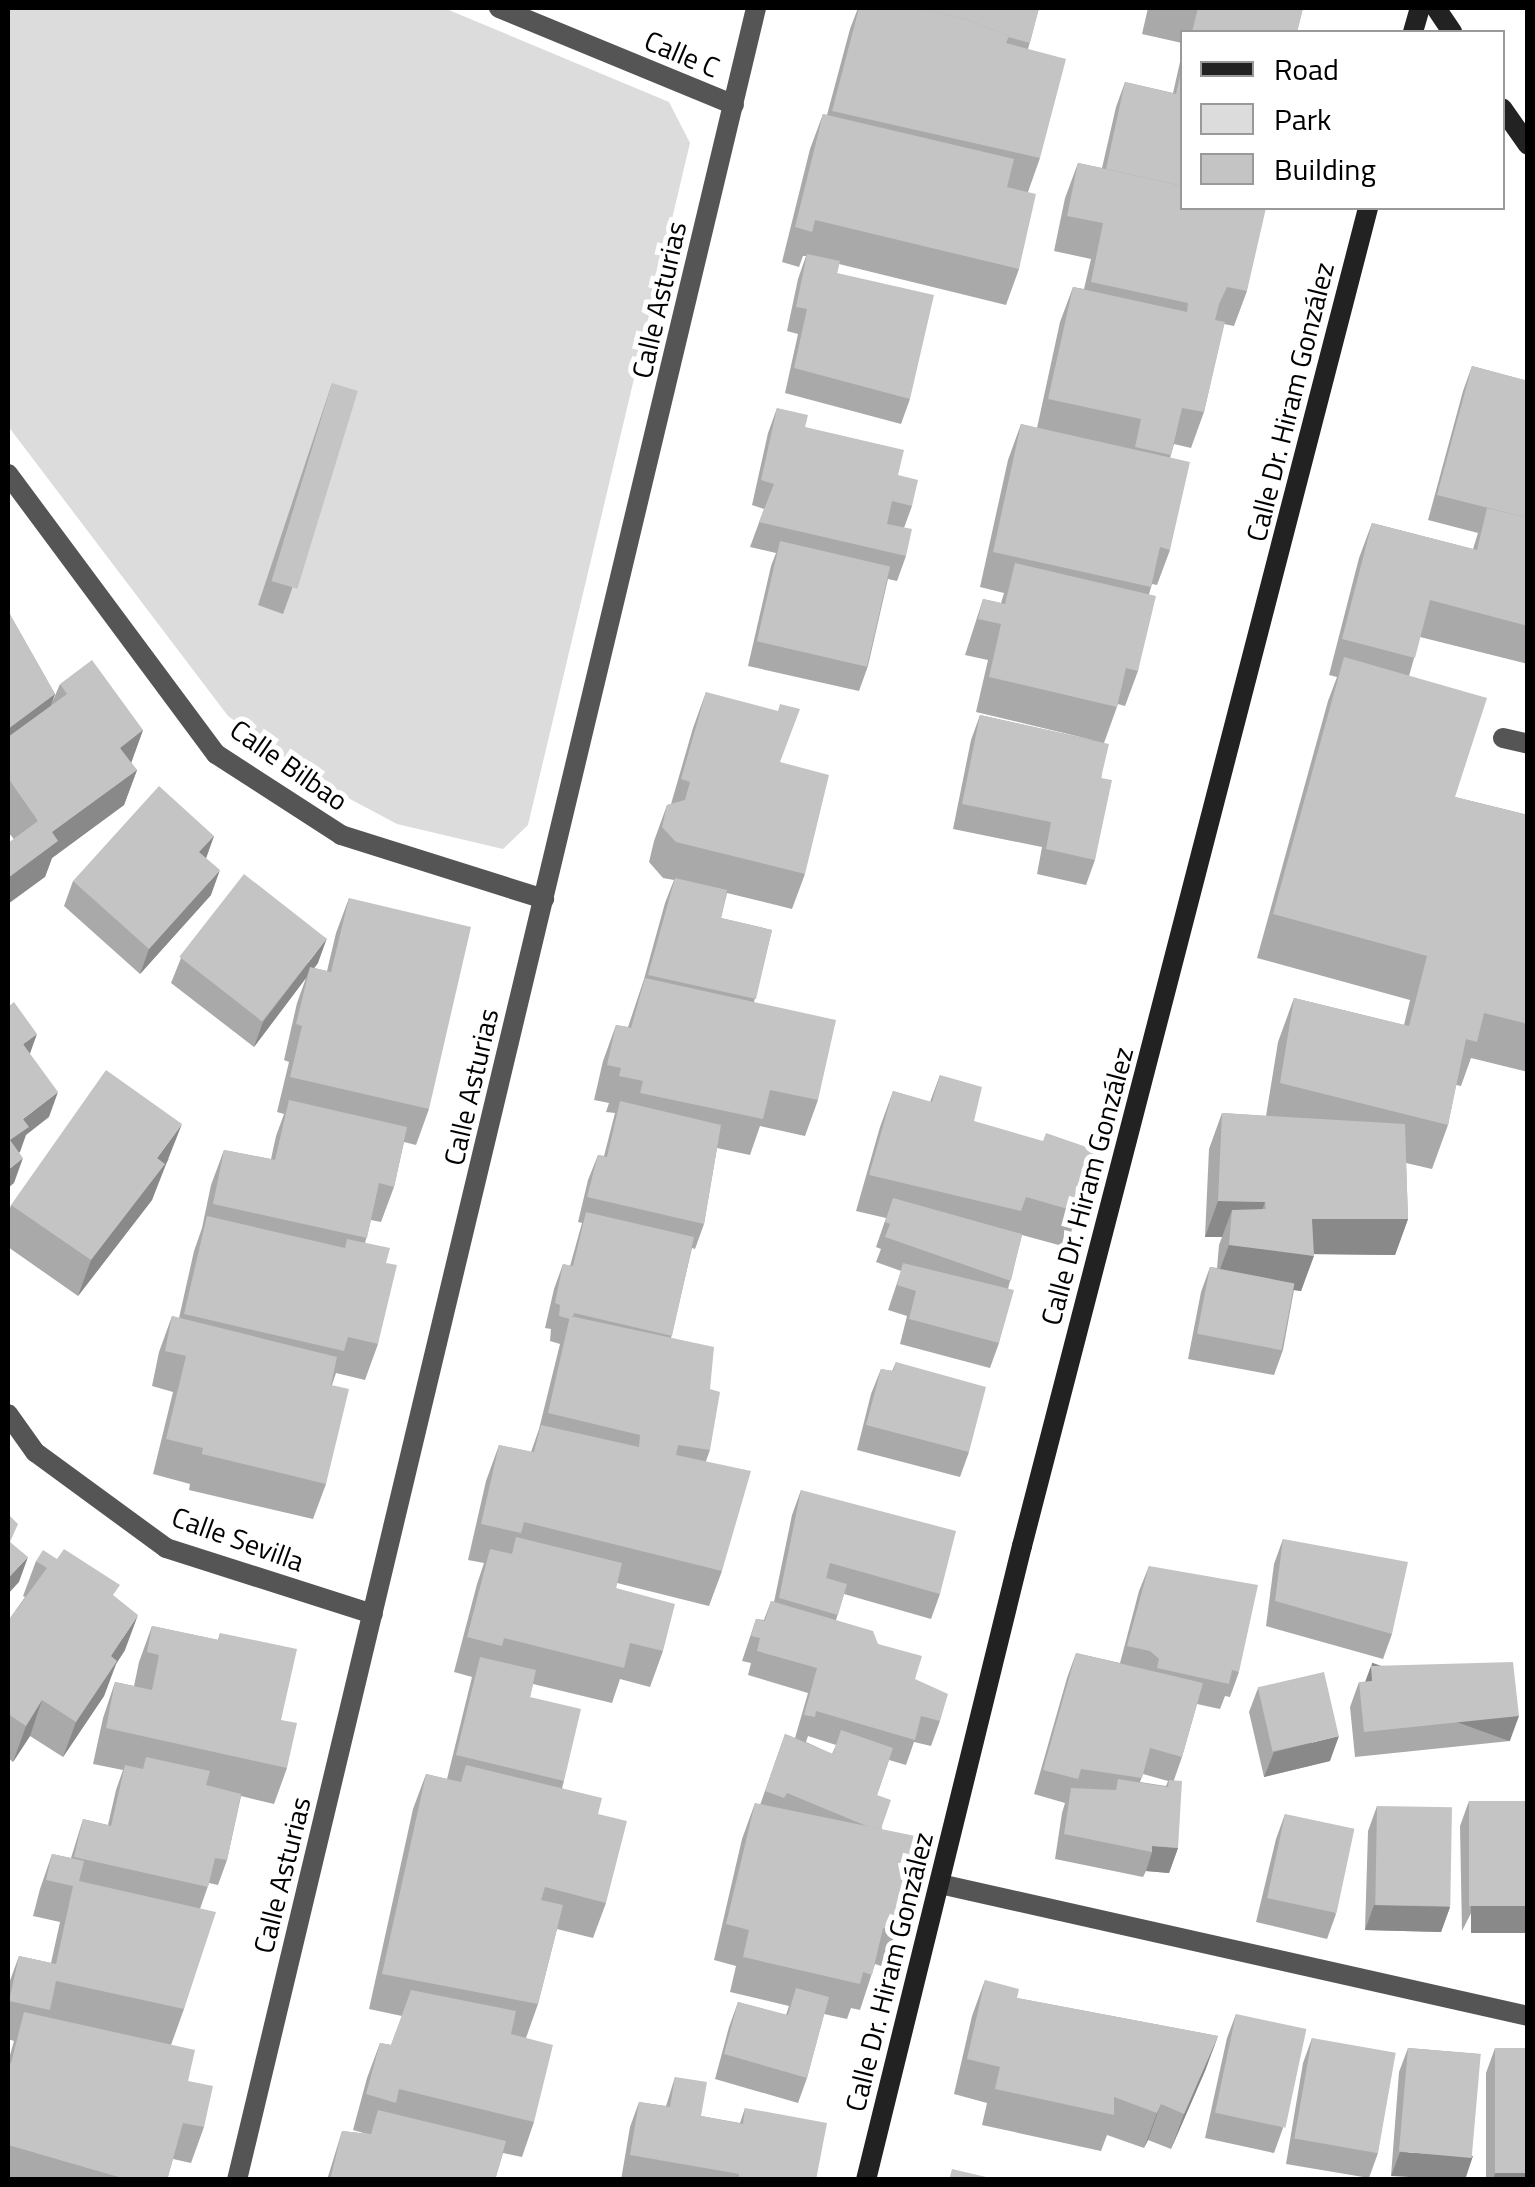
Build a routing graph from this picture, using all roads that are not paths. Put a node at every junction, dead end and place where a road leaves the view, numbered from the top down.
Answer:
1 (499, 8) edge
2 (756, 8) edge
3 (1436, 8) edge
4 (1451, 30) edge
5 (734, 105) junction
6 (1505, 112) edge
7 (1528, 146) edge
8 (1367, 210) edge
9 (8, 474) edge
10 (1503, 738) dead end
11 (1528, 744) edge
12 (544, 899) junction
13 (8, 1414) edge
14 (373, 1614) junction
15 (940, 1884) junction
16 (1528, 2016) edge
17 (237, 2180) edge
18 (866, 2180) edge

1 - 5 street, Calle C
2 - 5 street, Calle Asturias
3 - 4 street
5 - 12 street, Calle Asturias
6 - 7 street
8 - 15 street, Calle Dr. Hiram González
9 - 12 street, Calle Bilbao
10 - 11 street
12 - 14 street, Calle Asturias
13 - 14 street, Calle Sevilla
14 - 17 street, Calle Asturias
15 - 16 street
15 - 18 street, Calle Dr. Hiram González

